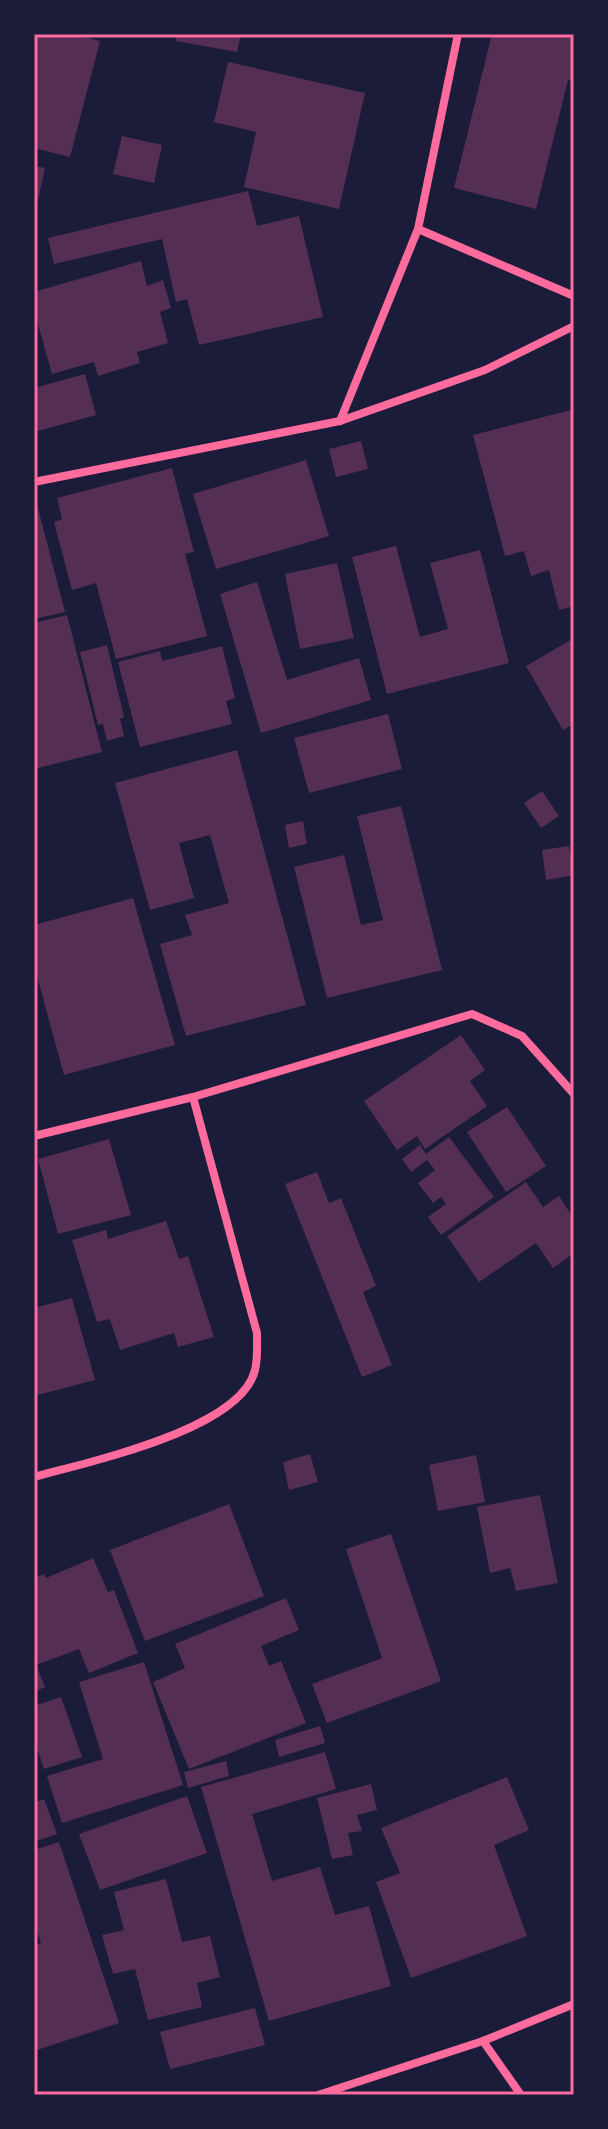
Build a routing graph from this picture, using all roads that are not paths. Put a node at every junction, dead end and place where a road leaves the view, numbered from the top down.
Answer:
1 (458, 34) edge
2 (418, 229) junction
3 (574, 296) edge
4 (574, 326) edge
5 (340, 421) junction
6 (34, 482) edge
7 (574, 1094) edge
8 (193, 1097) junction
9 (34, 1136) edge
10 (34, 1477) edge
11 (574, 2004) edge
12 (483, 2041) junction
13 (318, 2095) edge
14 (521, 2095) edge

1 - 2 street
2 - 3 street
2 - 5 street
4 - 5 street
5 - 6 street
7 - 8 street
8 - 9 street
8 - 10 street
11 - 12 street
12 - 13 street
12 - 14 street

